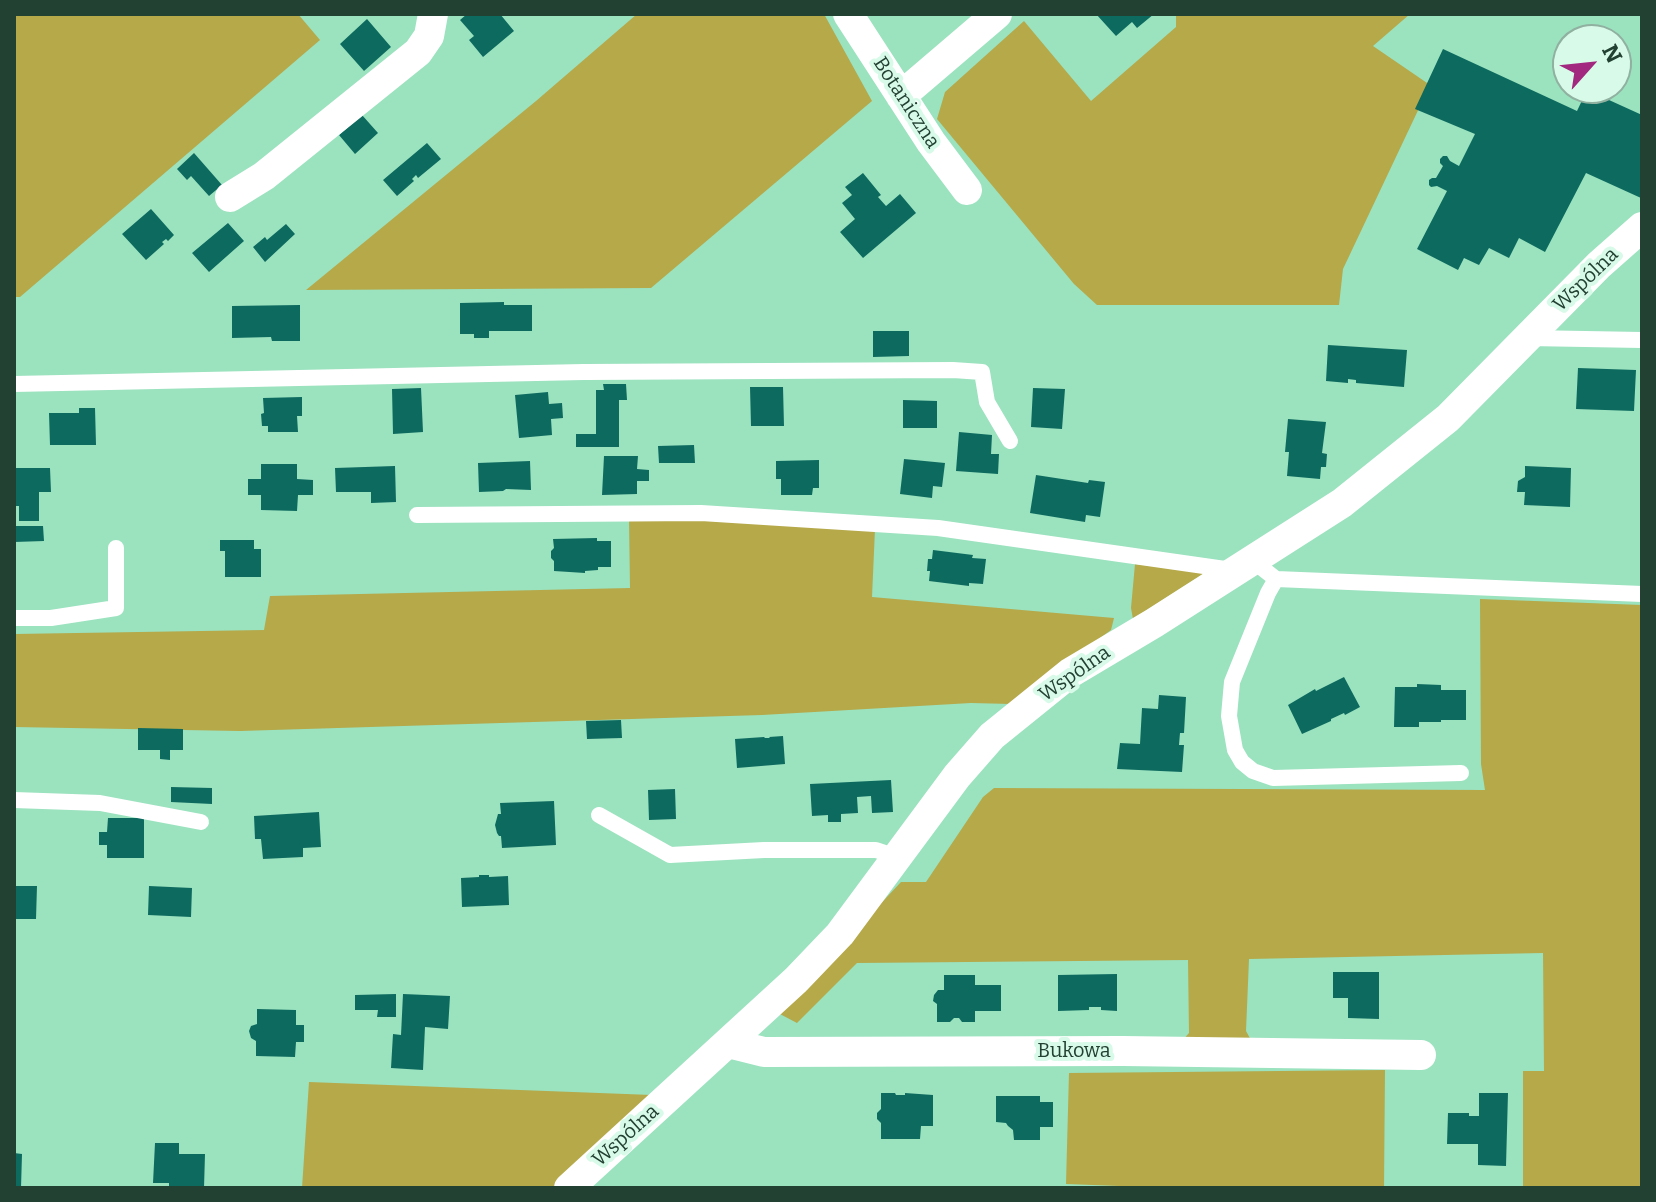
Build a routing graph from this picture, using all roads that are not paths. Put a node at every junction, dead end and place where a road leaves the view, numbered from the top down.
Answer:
1 (433, 14) edge
2 (848, 14) edge
3 (997, 14) edge
4 (901, 96) junction
5 (967, 190) dead end
6 (230, 197) dead end
7 (1642, 227) edge
8 (1526, 337) junction
9 (1642, 340) edge
10 (14, 384) edge
11 (1010, 441) dead end
12 (417, 515) dead end
13 (116, 548) dead end
14 (1255, 569) junction
15 (1642, 594) edge
16 (14, 618) edge
17 (1461, 773) dead end
18 (14, 800) edge
19 (599, 815) dead end
20 (201, 822) dead end
21 (897, 857) junction
22 (728, 1043) junction
23 (1421, 1055) dead end
24 (569, 1188) edge

1 - 6 street
2 - 4 street, Botaniczna
3 - 4 street
4 - 5 street, Botaniczna
7 - 8 street, Wspólna
8 - 9 lane
8 - 14 street, Wspólna
10 - 11 lane
12 - 14 lane
13 - 16 lane
14 - 15 lane
14 - 17 lane
14 - 21 street, Wspólna
18 - 20 lane
19 - 21 lane
21 - 22 street, Wspólna
22 - 23 street, Bukowa
22 - 24 street, Wspólna

